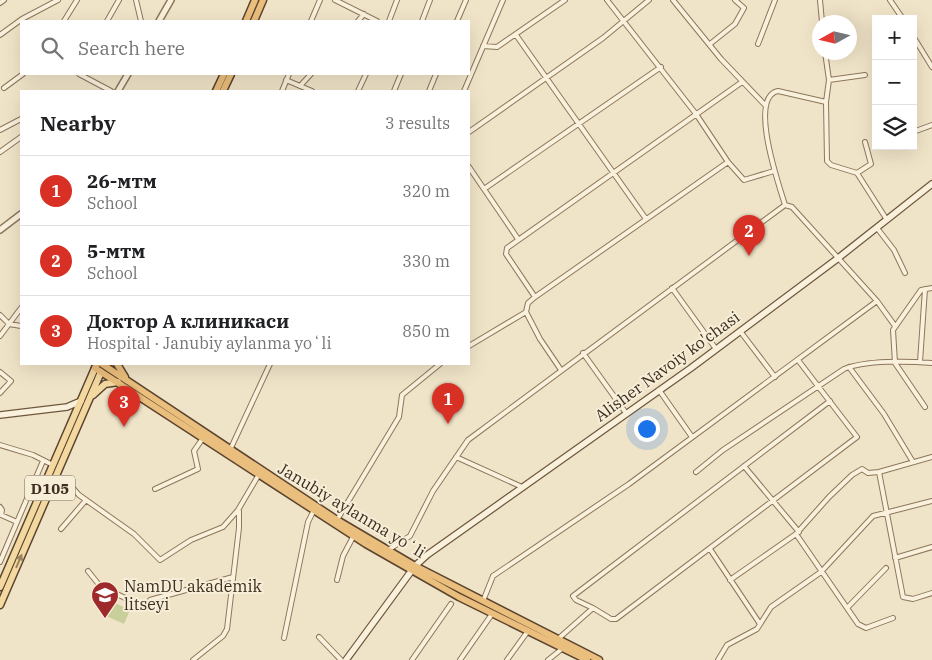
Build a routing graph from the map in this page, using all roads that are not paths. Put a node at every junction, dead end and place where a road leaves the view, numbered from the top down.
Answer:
1 (4, 0) edge
2 (58, 0) edge
3 (77, 0) edge
4 (119, 0) edge
5 (136, 0) edge
6 (171, 0) edge
7 (255, 0) edge
8 (263, 0) edge
9 (320, 0) edge
10 (335, 0) edge
11 (396, 0) edge
12 (430, 0) edge
13 (466, 0) edge
14 (503, 0) edge
15 (565, 0) edge
16 (607, 0) edge
17 (649, 0) edge
18 (673, 0) edge
19 (735, 0) edge
20 (775, 0) edge
21 (820, 0) edge
22 (890, 0) edge
23 (0, 3) edge
24 (364, 14) junction
25 (821, 15) edge
26 (900, 15) edge
27 (20, 20) edge
28 (21, 20) edge
29 (65, 20) edge
30 (108, 20) edge
31 (141, 20) edge
32 (160, 20) edge
33 (246, 20) edge
34 (254, 20) edge
35 (311, 20) edge
36 (359, 20) edge
37 (375, 20) edge
38 (389, 20) edge
39 (422, 20) edge
40 (457, 20) edge
41 (623, 22) junction
42 (0, 35) edge
43 (516, 35) junction
44 (917, 43) edge
45 (710, 44) junction
46 (758, 44) dead end
47 (483, 46) junction
48 (826, 60) edge
49 (470, 64) edge
50 (475, 66) junction
51 (661, 67) junction
52 (932, 67) edge
53 (22, 75) edge
54 (81, 75) edge
55 (127, 75) edge
56 (224, 75) edge
57 (231, 75) edge
58 (288, 75) edge
59 (310, 75) edge
60 (366, 75) edge
61 (401, 75) edge
62 (436, 75) edge
63 (865, 75) dead end
64 (547, 77) junction
65 (286, 80) junction
66 (829, 80) junction
67 (742, 82) junction
68 (300, 86) junction
69 (4, 88) dead end
70 (109, 90) edge
71 (119, 90) edge
72 (216, 90) edge
73 (223, 90) edge
74 (282, 90) edge
75 (310, 90) edge
76 (358, 90) edge
77 (394, 90) edge
78 (429, 90) edge
79 (464, 90) edge
80 (826, 102) junction
81 (765, 105) junction
82 (696, 114) junction
83 (20, 120) edge
84 (580, 124) junction
85 (932, 125) edge
86 (0, 130) edge
87 (470, 131) edge
88 (917, 131) edge
89 (20, 139) edge
90 (865, 142) dead end
91 (0, 152) edge
92 (728, 162) junction
93 (470, 168) edge
94 (613, 171) junction
95 (774, 171) junction
96 (857, 173) junction
97 (932, 184) edge
98 (484, 189) junction
99 (785, 205) junction
100 (20, 215) edge
101 (646, 219) junction
102 (886, 220) junction
103 (877, 228) junction
104 (0, 230) edge
105 (518, 239) junction
106 (837, 259) junction
107 (905, 273) dead end
108 (672, 288) junction
109 (932, 288) edge
110 (925, 289) junction
111 (535, 297) junction
112 (877, 301) junction
113 (20, 309) edge
114 (526, 312) junction
115 (0, 316) edge
116 (9, 324) junction
117 (20, 326) edge
118 (895, 326) junction
119 (739, 331) junction
120 (0, 336) edge
121 (470, 345) edge
122 (716, 349) junction
123 (583, 353) junction
124 (798, 360) junction
125 (920, 362) junction
126 (894, 363) junction
127 (932, 363) edge
128 (118, 365) edge
129 (270, 365) edge
130 (439, 365) edge
131 (100, 366) edge
132 (849, 367) junction
133 (561, 370) junction
134 (0, 372) edge
135 (775, 377) junction
136 (128, 380) junction
137 (118, 382) junction
138 (819, 386) junction
139 (659, 390) junction
140 (0, 393) edge
141 (81, 400) junction
142 (89, 400) junction
143 (830, 401) junction
144 (925, 407) dead end
145 (626, 413) junction
146 (0, 415) edge
147 (692, 437) junction
148 (203, 438) junction
149 (0, 445) edge
150 (228, 452) junction
151 (456, 457) junction
152 (932, 457) edge
153 (42, 460) junction
154 (913, 462) junction
155 (53, 465) junction
156 (744, 466) junction
157 (696, 472) dead end
158 (879, 472) junction
159 (258, 476) junction
160 (54, 479) junction
161 (522, 487) junction
162 (155, 489) dead end
163 (86, 500) junction
164 (773, 501) junction
165 (932, 501) edge
166 (0, 507) edge
167 (238, 510) junction
168 (313, 512) junction
169 (886, 514) junction
170 (0, 515) edge
171 (337, 520) junction
172 (17, 522) junction
173 (61, 529) dead end
174 (798, 533) junction
175 (353, 537) junction
176 (932, 547) edge
177 (710, 549) junction
178 (388, 550) junction
179 (895, 558) junction
180 (0, 562) edge
181 (413, 568) junction
182 (886, 568) dead end
183 (88, 571) dead end
184 (821, 572) junction
185 (233, 577) junction
186 (338, 580) dead end
187 (730, 580) junction
188 (0, 587) edge
189 (932, 593) edge
190 (482, 602) junction
191 (451, 604) dead end
192 (0, 605) edge
193 (593, 608) junction
194 (847, 608) junction
195 (492, 614) junction
196 (893, 618) dead end
197 (760, 624) junction
198 (528, 631) junction
199 (319, 637) dead end
200 (284, 638) dead end
201 (558, 639) junction
202 (563, 648) junction
203 (193, 660) edge
204 (341, 660) edge
205 (346, 660) edge
206 (412, 660) edge
207 (460, 660) edge
208 (507, 660) edge
209 (548, 660) edge
210 (587, 660) edge
211 (599, 660) edge
212 (718, 660) edge

1 - 23 street
2 - 28 street
3 - 29 street
4 - 30 street
5 - 31 street
6 - 32 street
7 - 33 highway
8 - 34 highway
9 - 35 street
10 - 24 street
11 - 38 street
12 - 39 street
13 - 40 street
14 - 47 street
15 - 43 street
16 - 41 street
17 - 41 street
18 - 45 street
19 - 45 street
20 - 46 street
21 - 25 street
22 - 26 street
24 - 36 street
24 - 37 street
27 - 42 street
41 - 51 street
41 - 64 street
43 - 47 street
43 - 64 street
44 - 52 street
45 - 67 street
47 - 50 street
48 - 66 street
49 - 50 street
50 - 79 street
51 - 82 street
51 - 84 street
53 - 69 street
54 - 70 street
55 - 71 street
56 - 72 highway
57 - 73 highway
58 - 65 street
59 - 68 street
60 - 76 street
61 - 77 street
62 - 78 street
63 - 66 street
64 - 84 street
64 - 87 street
65 - 68 street
65 - 74 street
66 - 80 street
67 - 81 street
67 - 82 street
68 - 75 street
80 - 81 street
80 - 96 street
81 - 95 street
82 - 92 street
82 - 94 street
83 - 86 street
84 - 94 street
84 - 98 street
85 - 88 street
89 - 91 street
90 - 96 street
92 - 95 street
92 - 101 street
93 - 98 street
94 - 101 street
94 - 105 street
95 - 99 street
96 - 102 street
97 - 102 main road, Alisher Navoiy ko'chasi
98 - 105 street
99 - 106 street
99 - 108 street
100 - 104 street
101 - 111 street
102 - 103 main road, Alisher Navoiy ko'chasi
103 - 106 main road, Alisher Navoiy ko'chasi
103 - 107 street
105 - 111 street
106 - 112 street
106 - 119 main road, Alisher Navoiy ko'chasi
108 - 122 street
108 - 123 street
109 - 110 street
110 - 118 street
110 - 125 street
111 - 114 street
112 - 118 street
112 - 124 street
113 - 116 street
114 - 121 street
114 - 133 street
115 - 116 street
116 - 117 street
116 - 120 street
118 - 126 street
119 - 122 main road, Alisher Navoiy ko'chasi
119 - 135 street
122 - 139 main road, Alisher Navoiy ko'chasi
123 - 133 street
123 - 145 street
124 - 135 street
124 - 138 street
125 - 126 street
125 - 127 street
126 - 132 street
126 - 144 street
128 - 136 highway
129 - 150 street
130 - 171 street
131 - 136 highway, Janubiy aylanma yoʻli
131 - 137 highway, Janubiy aylanma yoʻli
131 - 141 main road, D105
131 - 142 main road, D105
132 - 138 street
132 - 154 street
133 - 151 street
134 - 140 street
135 - 147 street
136 - 150 highway, Janubiy aylanma yoʻli
137 - 142 main road
137 - 148 highway, Janubiy aylanma yoʻli
138 - 143 street
138 - 157 street
139 - 145 main road, Alisher Navoiy ko'chasi
139 - 147 street
141 - 146 main road
141 - 155 main road, D105
142 - 160 main road, D105
143 - 156 street
143 - 164 street
145 - 161 main road, Alisher Navoiy ko'chasi
147 - 190 street
148 - 150 highway, Janubiy aylanma yoʻli
148 - 162 street
149 - 153 street
150 - 159 highway, Janubiy aylanma yoʻli
150 - 171 highway, Janubiy aylanma yoʻli
151 - 161 street
151 - 178 street
152 - 154 street
153 - 155 street
153 - 172 street
154 - 158 street
155 - 188 main road, D105
156 - 164 street
156 - 193 street
158 - 169 street
158 - 174 street
159 - 167 street
159 - 168 highway, Janubiy aylanma yoʻli
160 - 163 street
192 -> 160 main road, D105
161 - 181 main road, Alisher Navoiy ko'chasi
163 - 167 street
163 - 173 street
164 - 174 street
164 - 177 street
165 - 169 street
166 - 170 street
167 - 185 street
168 - 175 highway, Janubiy aylanma yoʻli
168 - 200 street
169 - 179 street
169 - 184 street
170 - 172 street
171 - 178 highway, Janubiy aylanma yoʻli
172 - 180 street
174 - 184 street
174 - 187 street
175 - 181 highway, Janubiy aylanma yoʻli
175 - 186 street
176 - 179 street
177 - 187 street
177 - 193 street
178 - 181 highway, Janubiy aylanma yoʻli
179 - 189 street
181 - 190 highway, Janubiy aylanma yoʻli
181 - 195 highway, Janubiy aylanma yoʻli
181 - 205 main road, Alisher Navoiy ko'chasi
182 - 194 street
183 - 185 street
184 - 194 street
184 - 197 street
185 - 203 street
187 - 197 street
190 - 201 highway, Janubiy aylanma yoʻli
191 - 206 street
193 - 201 street
194 - 196 street
195 - 198 highway, Janubiy aylanma yoʻli
195 - 207 street
197 - 212 street
198 - 202 highway, Janubiy aylanma yoʻli
198 - 208 street
199 - 204 street
201 - 211 highway, Janubiy aylanma yoʻli
202 - 209 street
202 - 210 highway, Janubiy aylanma yoʻli

